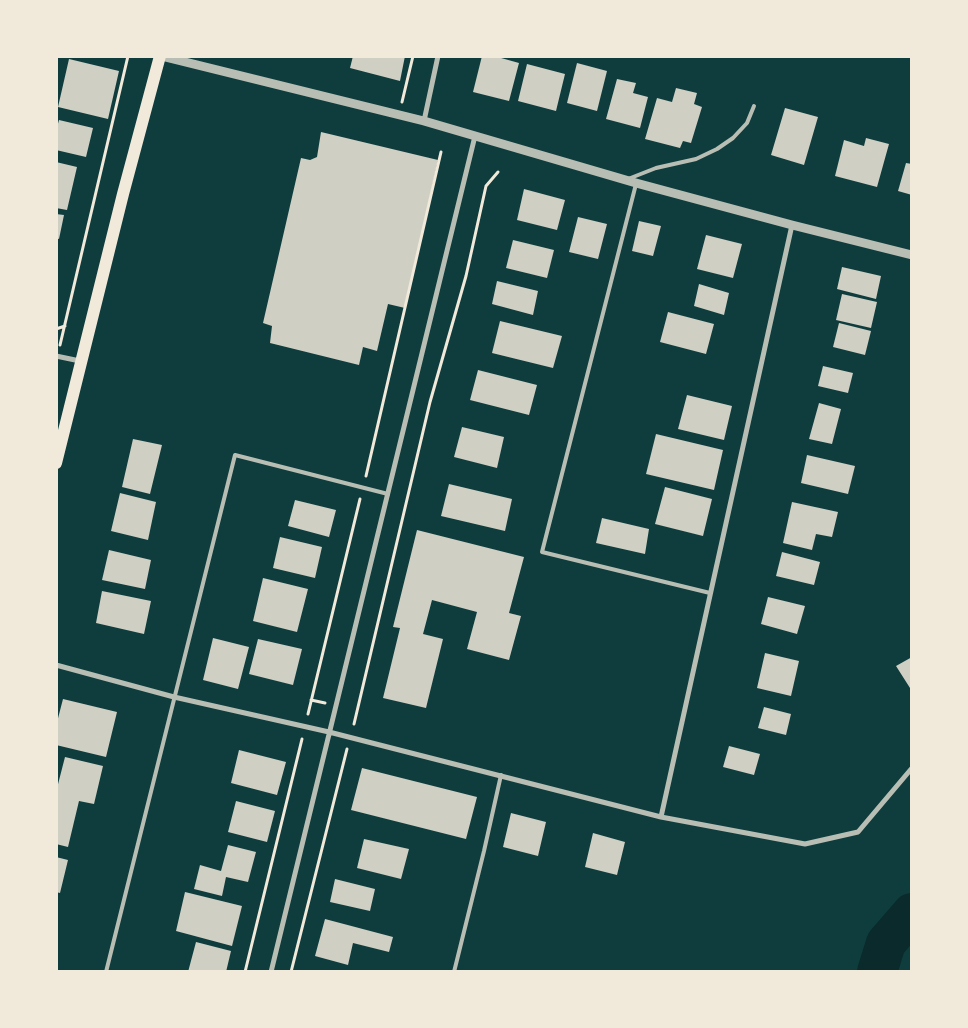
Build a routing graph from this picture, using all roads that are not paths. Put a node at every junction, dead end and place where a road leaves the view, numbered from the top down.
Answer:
1 (160, 56) edge
2 (438, 56) edge
3 (754, 106) dead end
4 (424, 121) junction
5 (475, 135) junction
6 (625, 180) junction
7 (636, 183) junction
8 (792, 225) junction
9 (912, 254) edge
10 (57, 356) edge
11 (82, 362) junction
12 (56, 463) edge
13 (388, 494) junction
14 (710, 594) junction
15 (56, 665) edge
16 (174, 697) junction
17 (329, 732) junction
18 (912, 768) edge
19 (501, 775) junction
20 (661, 817) junction
21 (106, 972) edge
22 (271, 972) edge
23 (454, 972) edge

1 - 4 street
1 - 11 main road
2 - 4 street
3 - 6 lane
4 - 5 street
5 - 6 street
5 - 13 street
6 - 7 street
7 - 8 street
7 - 14 lane
8 - 9 street
8 - 14 street
10 - 11 street
11 - 12 main road
13 - 16 lane
13 - 17 street
14 - 20 street
15 - 16 street
16 - 17 street
16 - 21 lane
17 - 19 street
17 - 22 street
18 - 20 street
19 - 20 street
19 - 23 lane

